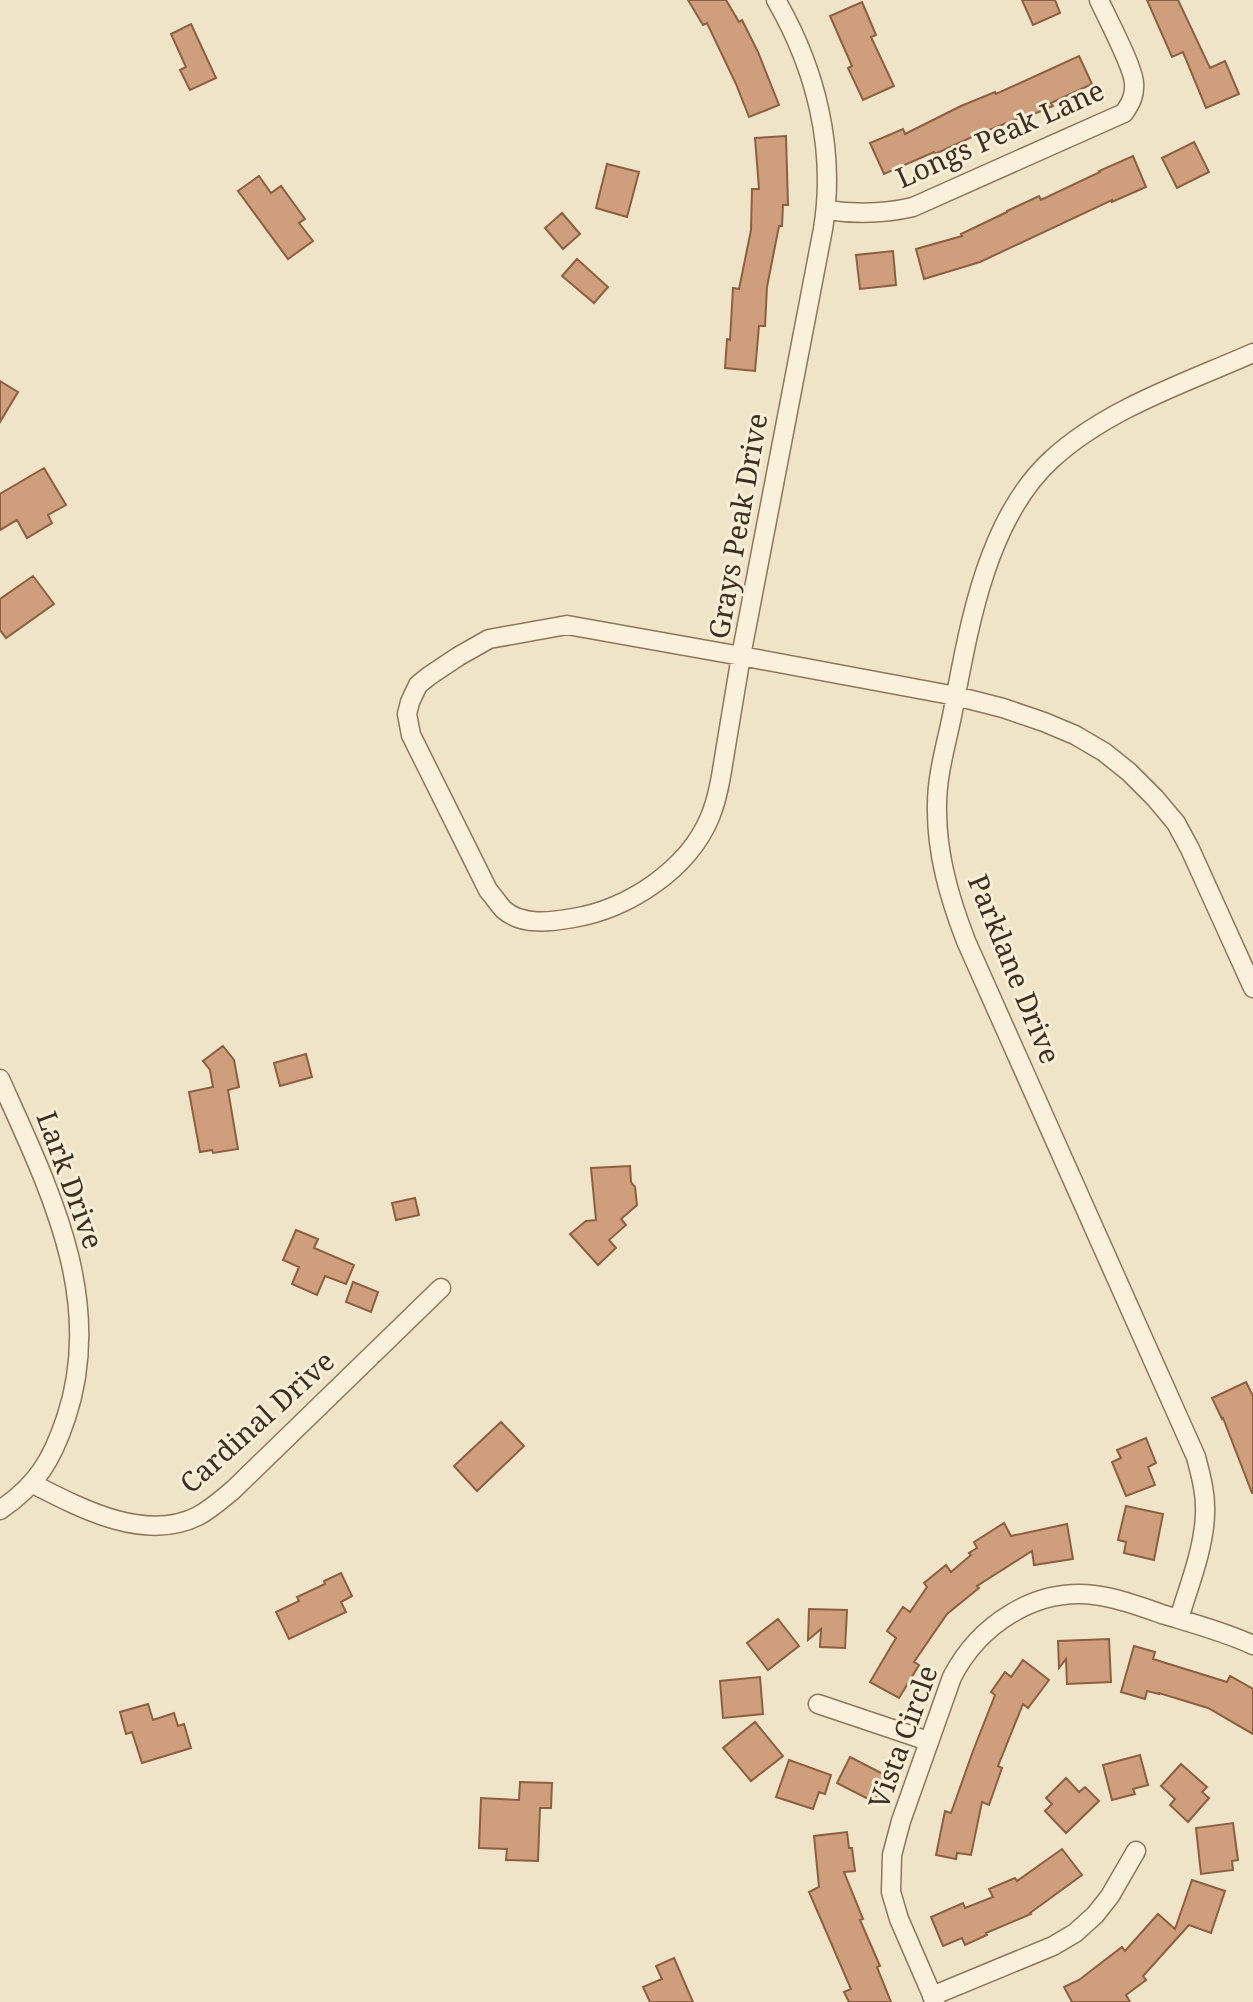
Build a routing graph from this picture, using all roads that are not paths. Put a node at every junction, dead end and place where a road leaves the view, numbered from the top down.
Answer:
1 (776, 0) edge
2 (1099, 0) edge
3 (826, 210) junction
4 (1253, 353) edge
5 (741, 656) junction
6 (956, 696) junction
7 (1246, 951) edge
8 (1253, 988) edge
9 (0, 1079) edge
10 (441, 1288) dead end
11 (33, 1484) junction
12 (0, 1510) edge
13 (1179, 1619) junction
14 (1253, 1645) edge
15 (818, 1704) dead end
16 (928, 1741) junction
17 (1136, 1851) dead end
18 (934, 1999) edge

1 - 3 street, Grays Peak Drive
2 - 3 street, Longs Peak Lane
3 - 5 street, Grays Peak Drive
4 - 6 street, Parklane Drive
5 - 5 street
5 - 6 street, Grays Peak Drive
6 - 7 street, Grays Peak Drive
6 - 13 street, Parklane Drive
7 - 8 street, Grays Peak Drive
9 - 11 street, Lark Drive
10 - 11 street, Cardinal Drive
11 - 12 street
13 - 14 street, Vista Circle
13 - 16 street, Vista Circle
15 - 16 street
16 - 18 street, Vista Circle
17 - 18 street

